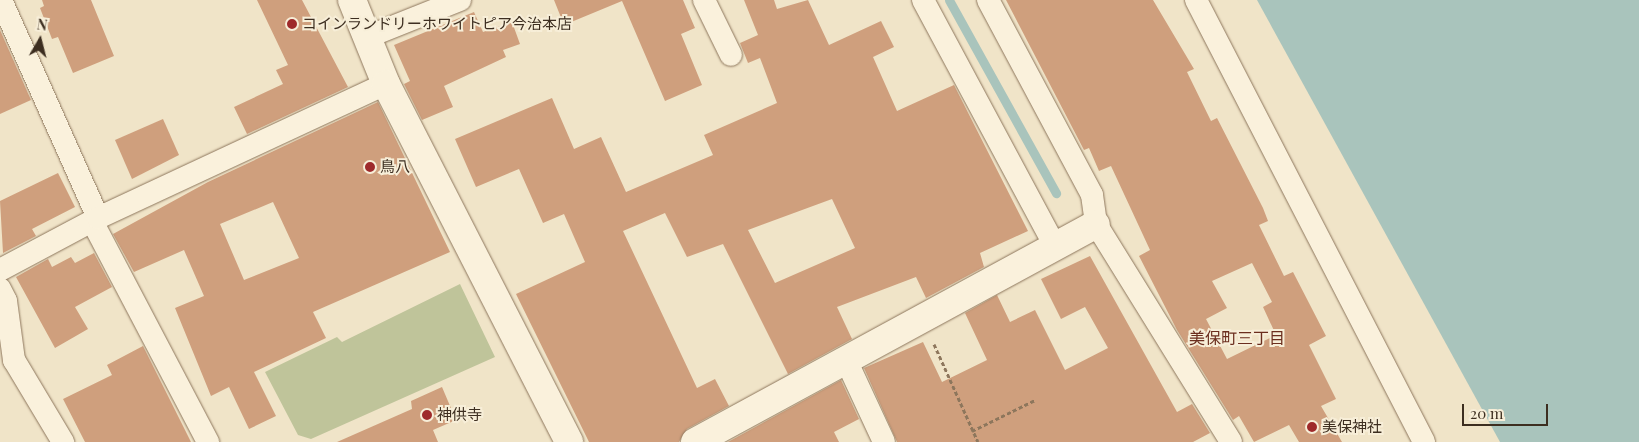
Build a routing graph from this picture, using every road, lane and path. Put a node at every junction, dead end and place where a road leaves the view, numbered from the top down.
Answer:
1 (1, 0) edge
2 (352, 0) edge
3 (460, 0) edge
4 (704, 0) edge
5 (923, 0) edge
6 (988, 0) edge
7 (1196, 0) edge
8 (370, 36) junction
9 (731, 55) dead end
10 (386, 84) junction
11 (95, 219) junction
12 (1096, 224) junction
13 (1055, 246) junction
14 (0, 270) edge
15 (0, 289) edge
16 (923, 318) junction
17 (846, 360) junction
18 (1035, 400) dead end
19 (972, 431) junction
20 (63, 442) edge
21 (208, 442) edge
22 (569, 442) edge
23 (695, 442) edge
24 (884, 442) edge
25 (978, 442) edge
26 (1231, 442) edge
27 (1424, 442) edge

1 - 11 street
2 - 8 street
3 - 8 street
4 - 9 street
5 - 13 street
6 - 12 street
7 - 27 street
8 - 10 street
10 - 11 street
10 - 22 street
11 - 14 street
11 - 21 street
12 - 13 street
12 - 26 street
13 - 16 street
15 - 20 street
16 - 17 street
16 - 19 path
17 - 23 street
17 - 24 street
18 - 19 path
19 - 25 path

